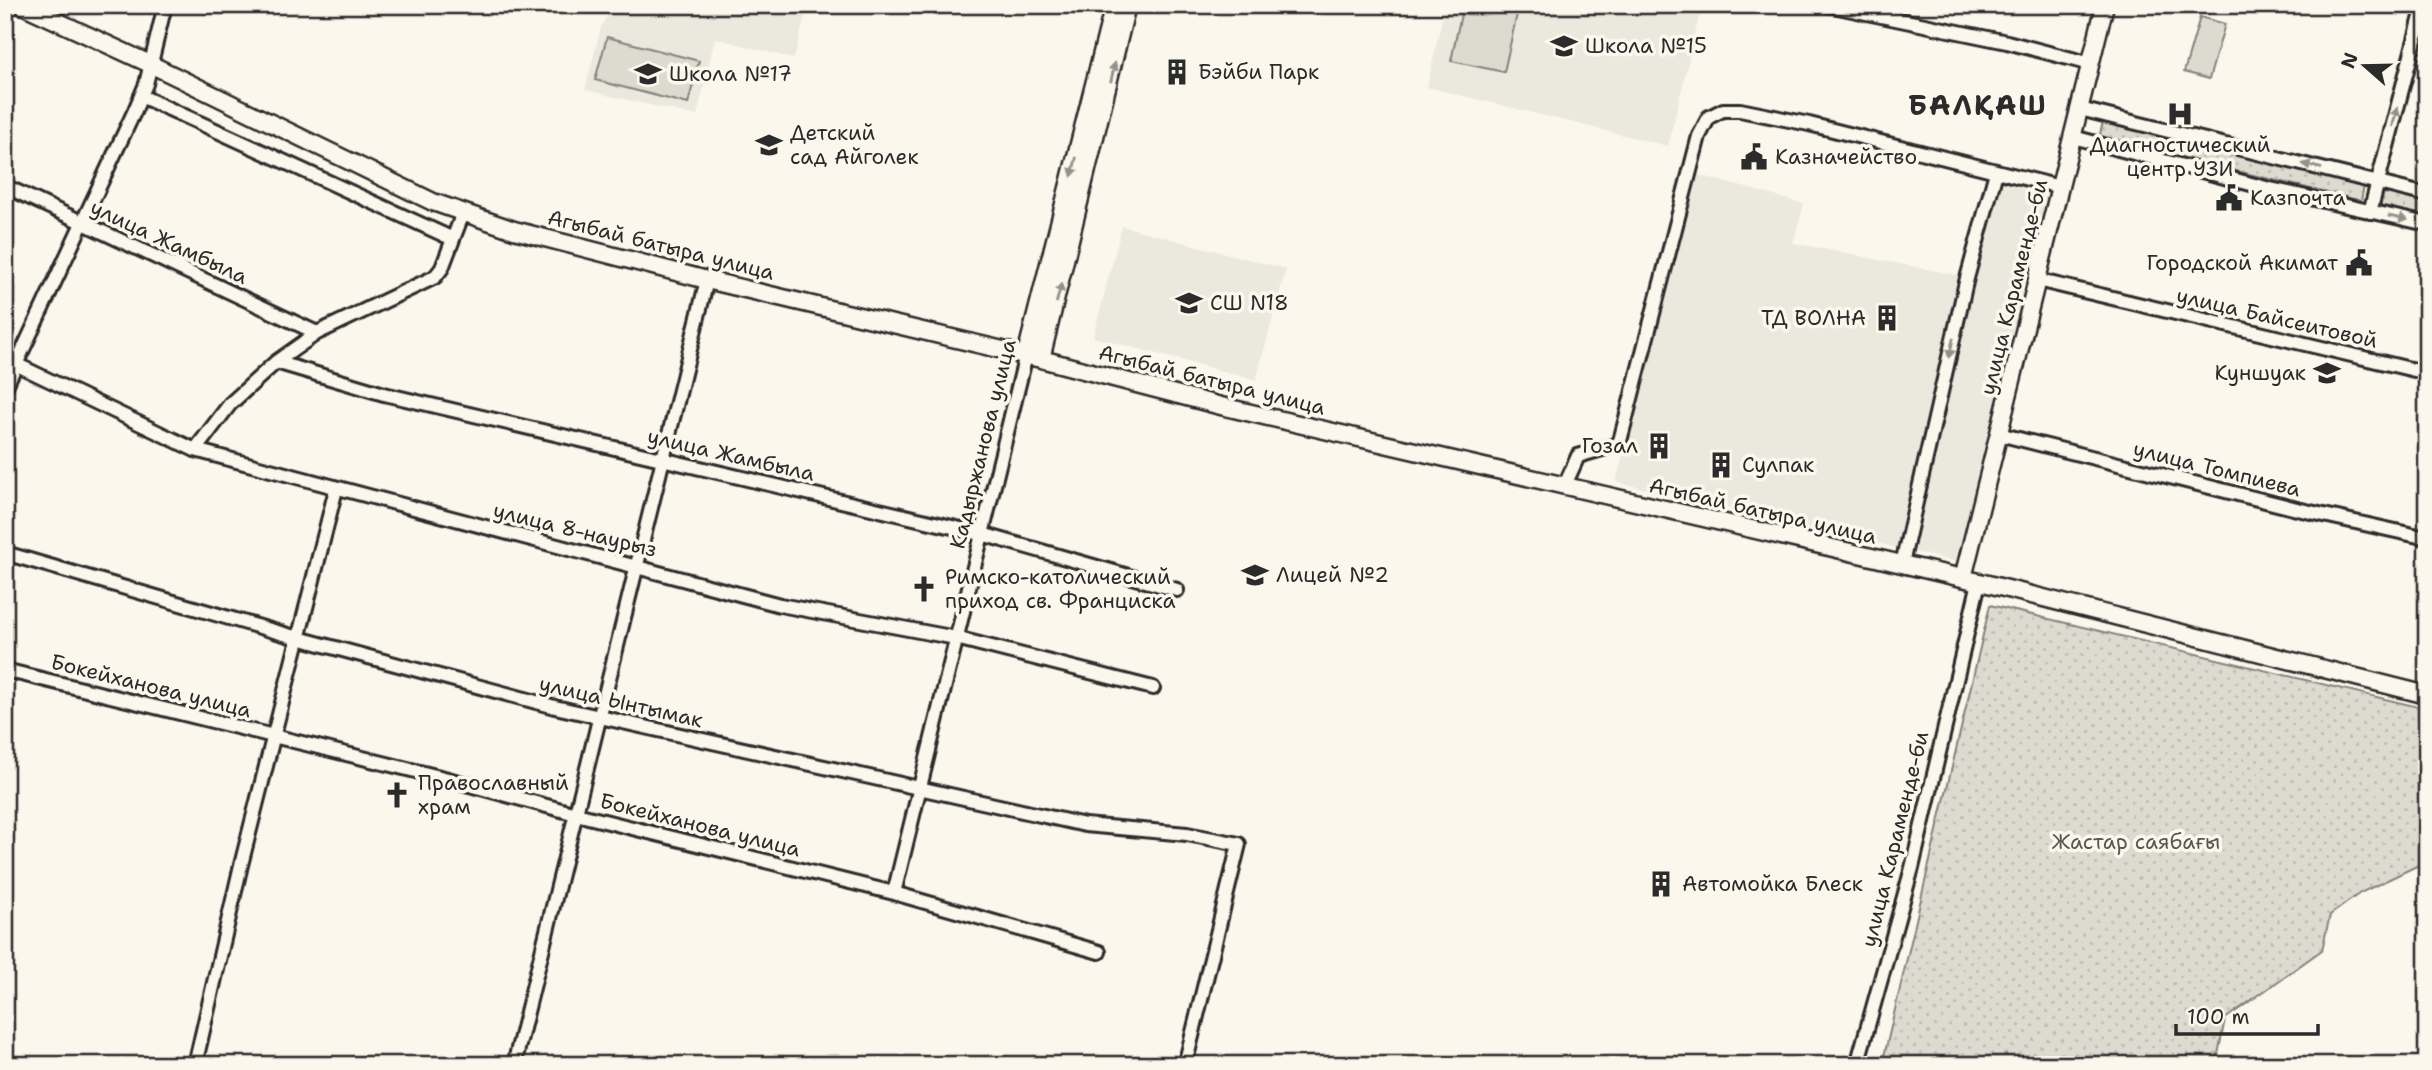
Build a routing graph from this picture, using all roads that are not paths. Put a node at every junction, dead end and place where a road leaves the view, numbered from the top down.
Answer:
1 (22, 5) edge
2 (165, 5) edge
3 (1114, 5) edge
4 (1127, 5) edge
5 (1828, 5) edge
6 (2105, 5) edge
7 (2424, 5) edge
8 (150, 64) junction
9 (2091, 64) junction
10 (141, 96) junction
11 (2080, 109) junction
12 (2073, 137) junction
13 (1996, 172) junction
14 (2378, 183) junction
15 (5, 186) edge
16 (2060, 187) junction
17 (2427, 195) edge
18 (2370, 212) junction
19 (463, 213) junction
20 (84, 223) junction
21 (2427, 224) edge
22 (453, 240) junction
23 (707, 279) junction
24 (2037, 280) junction
25 (317, 333) junction
26 (1034, 357) junction
27 (11, 362) edge
28 (276, 362) junction
29 (2427, 373) edge
30 (5, 388) edge
31 (1999, 435) junction
32 (195, 450) junction
33 (663, 459) junction
34 (1565, 485) junction
35 (335, 489) junction
36 (982, 534) junction
37 (2427, 538) edge
38 (5, 553) edge
39 (1902, 564) junction
40 (636, 566) junction
41 (1971, 580) junction
42 (1177, 590) dead end
43 (298, 638) junction
44 (956, 638) junction
45 (5, 670) edge
46 (1153, 688) dead end
47 (2427, 695) edge
48 (600, 717) junction
49 (273, 735) junction
50 (918, 789) junction
51 (576, 814) junction
52 (894, 893) junction
53 (1100, 952) dead end
54 (195, 1065) edge
55 (514, 1065) edge
56 (1185, 1065) edge
57 (1857, 1065) edge

1 - 8 main road, Агыбай батыра улица
2 - 8 street
3 -> 26 main road, Кадыржанова улица
26 -> 4 main road, Кадыржанова улица
5 - 9 street
6 - 9 main road, улица Караменде-би
14 -> 7 street
8 - 10 street
8 - 19 main road, Агыбай батыра улица
9 - 11 main road, улица Караменде-би
10 - 20 street
10 - 22 street
11 - 12 main road, улица Караменде-би
14 -> 11 street
12 - 16 main road, улица Караменде-би
12 - 18 street
13 - 16 street
13 - 34 street
13 -> 39 street
14 - 17 street
14 - 18 street
15 - 20 street, улица Жамбыла
16 - 24 main road, улица Караменде-би
18 -> 21 street
19 - 22 street
19 - 23 main road, Агыбай батыра улица
20 - 25 street, улица Жамбыла
20 - 27 street
22 - 25 street
23 - 26 main road, Агыбай батыра улица
23 - 33 street
24 - 29 street, улица Байсеитовой
24 - 31 main road, улица Караменде-би
25 - 28 street
26 - 34 main road, Агыбай батыра улица
26 - 36 street, Кадыржанова улица
27 - 30 street
27 - 32 street, улица 8-наурыз
28 - 32 street
28 - 33 street, улица Жамбыла
31 - 37 street, улица Томпиева
31 - 41 main road, улица Караменде-би
32 - 35 street, улица 8-наурыз
33 - 36 street, улица Жамбыла
33 - 40 street
34 - 39 main road, Агыбай батыра улица
35 - 40 street, улица 8-наурыз
35 - 43 street
36 - 42 street, улица Жамбыла
36 - 44 street, Кадыржанова улица
38 - 43 street, улица Ынтымак
39 - 41 main road, Агыбай батыра улица
40 - 44 street, улица 8-наурыз
40 - 48 street
41 - 47 main road, Агыбай батыра улица
41 - 57 street, улица Караменде-би
43 - 48 street, улица Ынтымак
43 - 49 street
44 - 46 street, улица 8-наурыз
44 - 50 street, Кадыржанова улица
45 - 49 street, Бокейханова улица
48 - 50 street, улица Ынтымак
48 - 51 street
49 - 51 street, Бокейханова улица
49 - 54 street
50 - 52 street, Кадыржанова улица
50 - 56 street, улица Ынтымак
51 - 52 street, Бокейханова улица
51 - 55 street
52 - 53 street, Бокейханова улица

